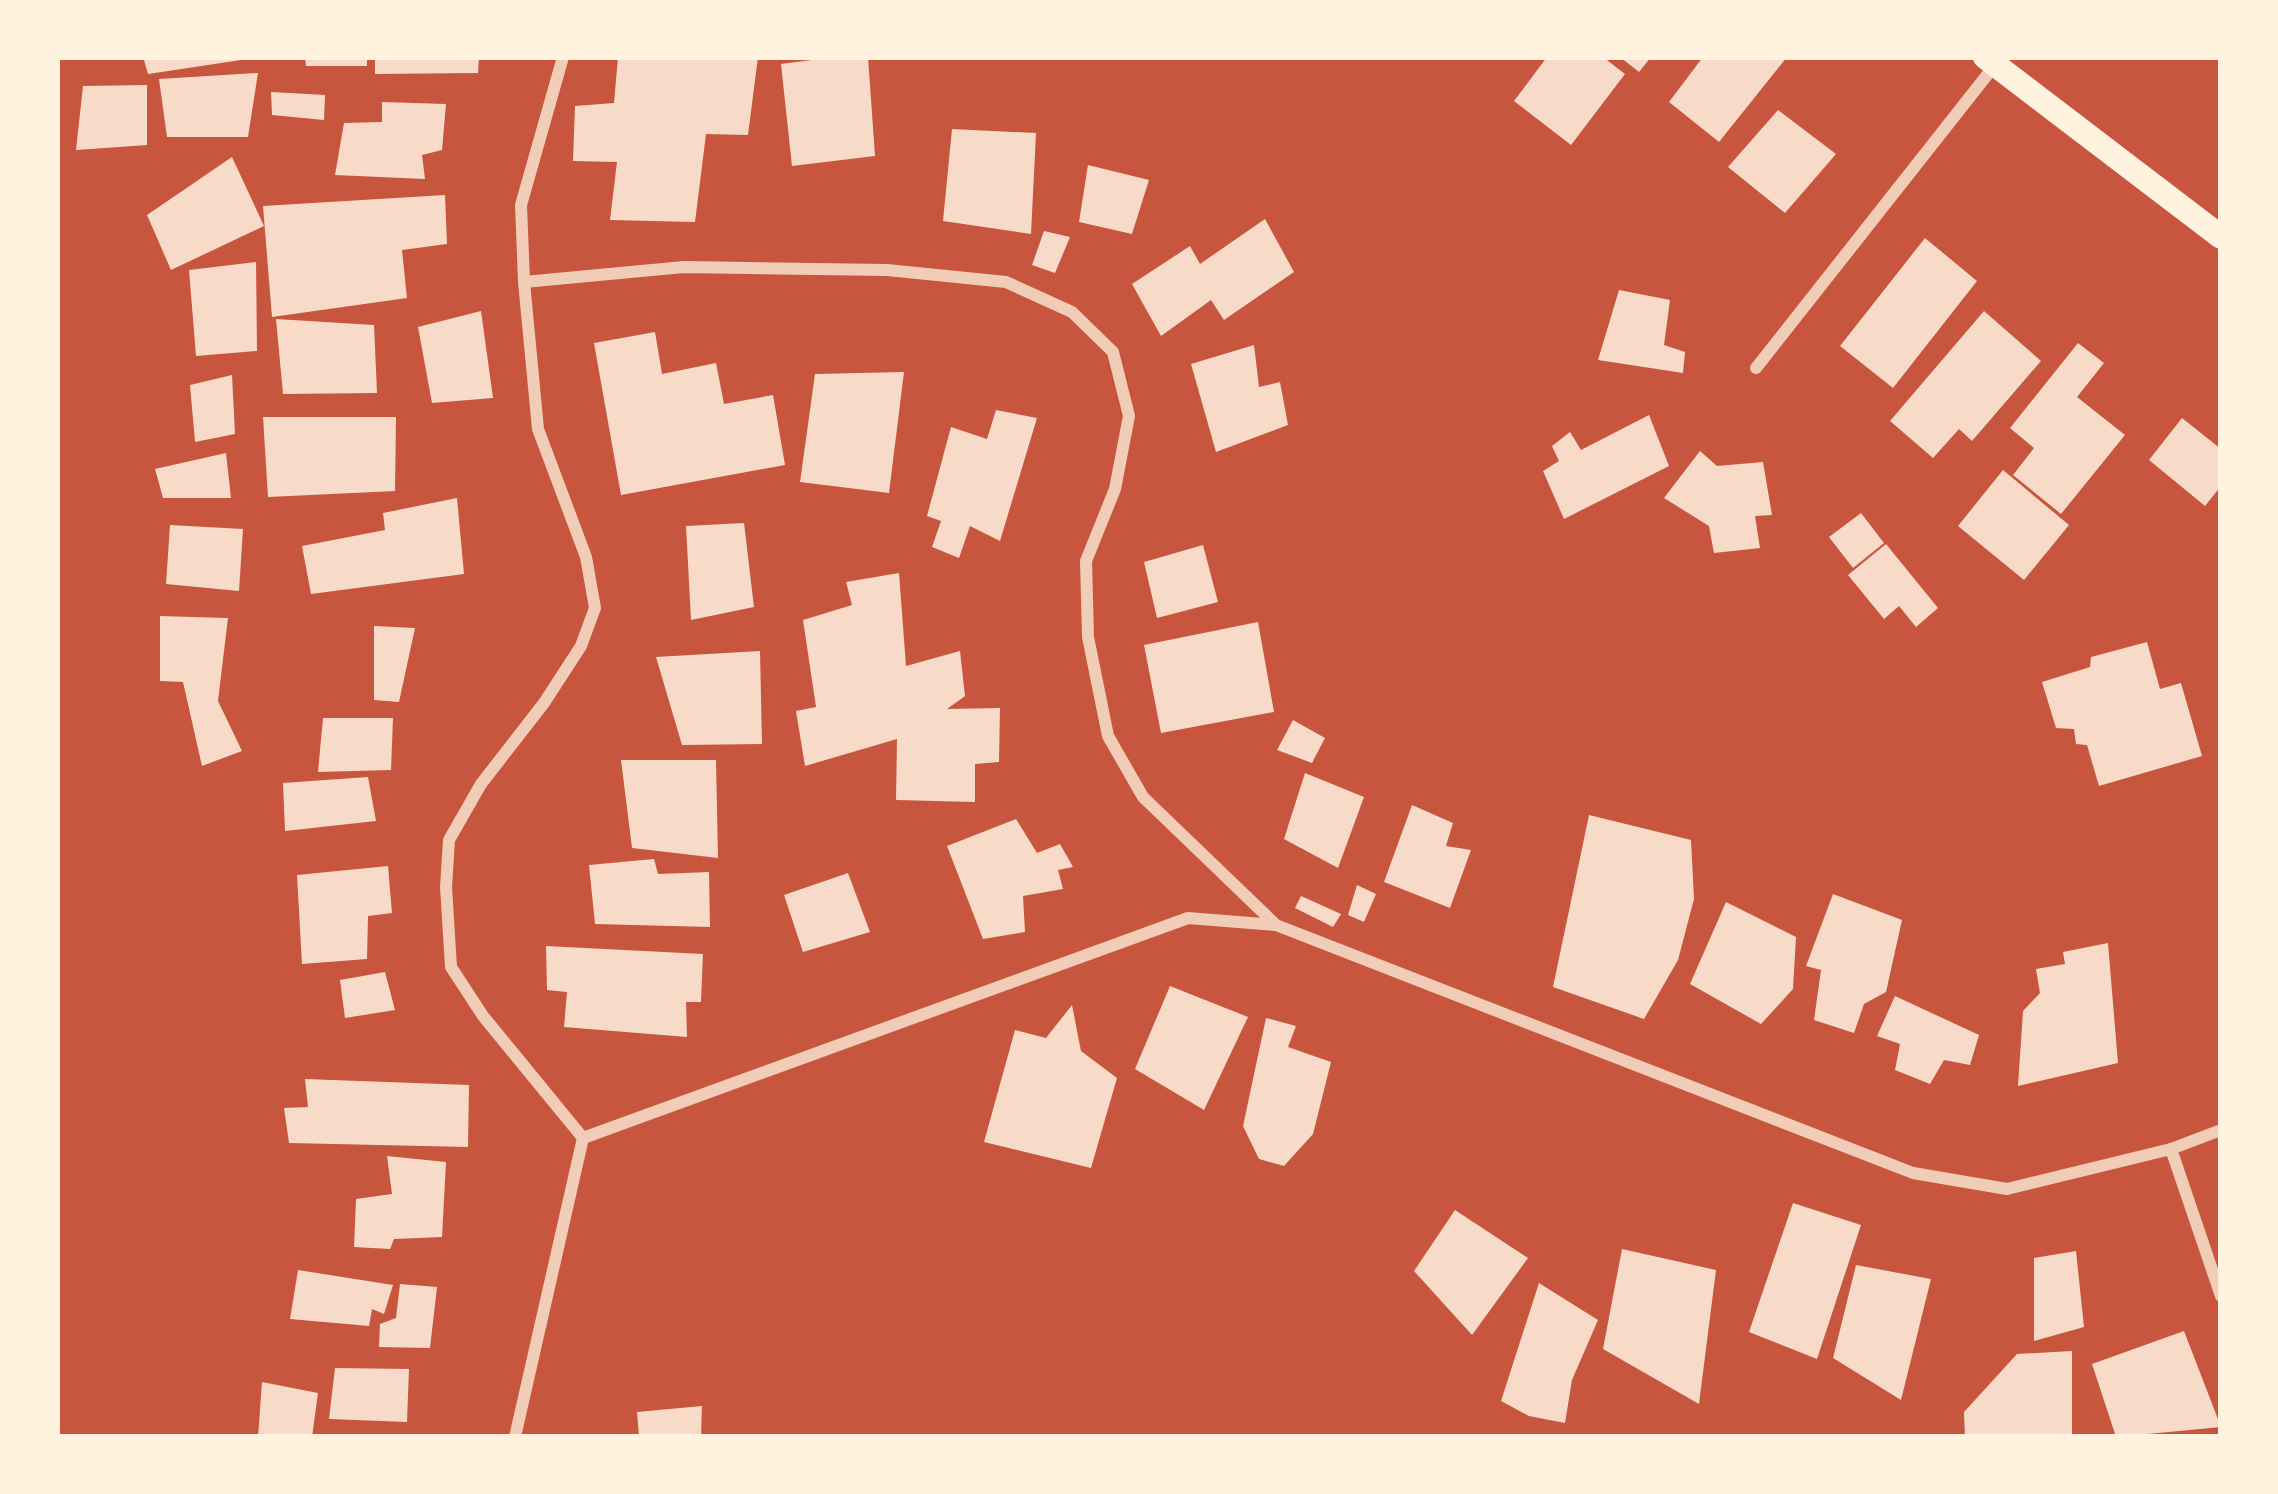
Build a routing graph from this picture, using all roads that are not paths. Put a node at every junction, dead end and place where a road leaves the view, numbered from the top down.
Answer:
1 (563, 57) edge
2 (1990, 61) edge
3 (2221, 237) edge
4 (524, 282) junction
5 (1756, 368) dead end
6 (1276, 925) junction
7 (2221, 1130) edge
8 (583, 1138) junction
9 (2171, 1148) junction
10 (2221, 1297) edge
11 (515, 1437) edge

1 - 4 street
2 - 3 main road
2 - 5 street
4 - 6 street
4 - 8 street
6 - 8 street
6 - 9 street
7 - 9 street
8 - 11 street
9 - 10 street

